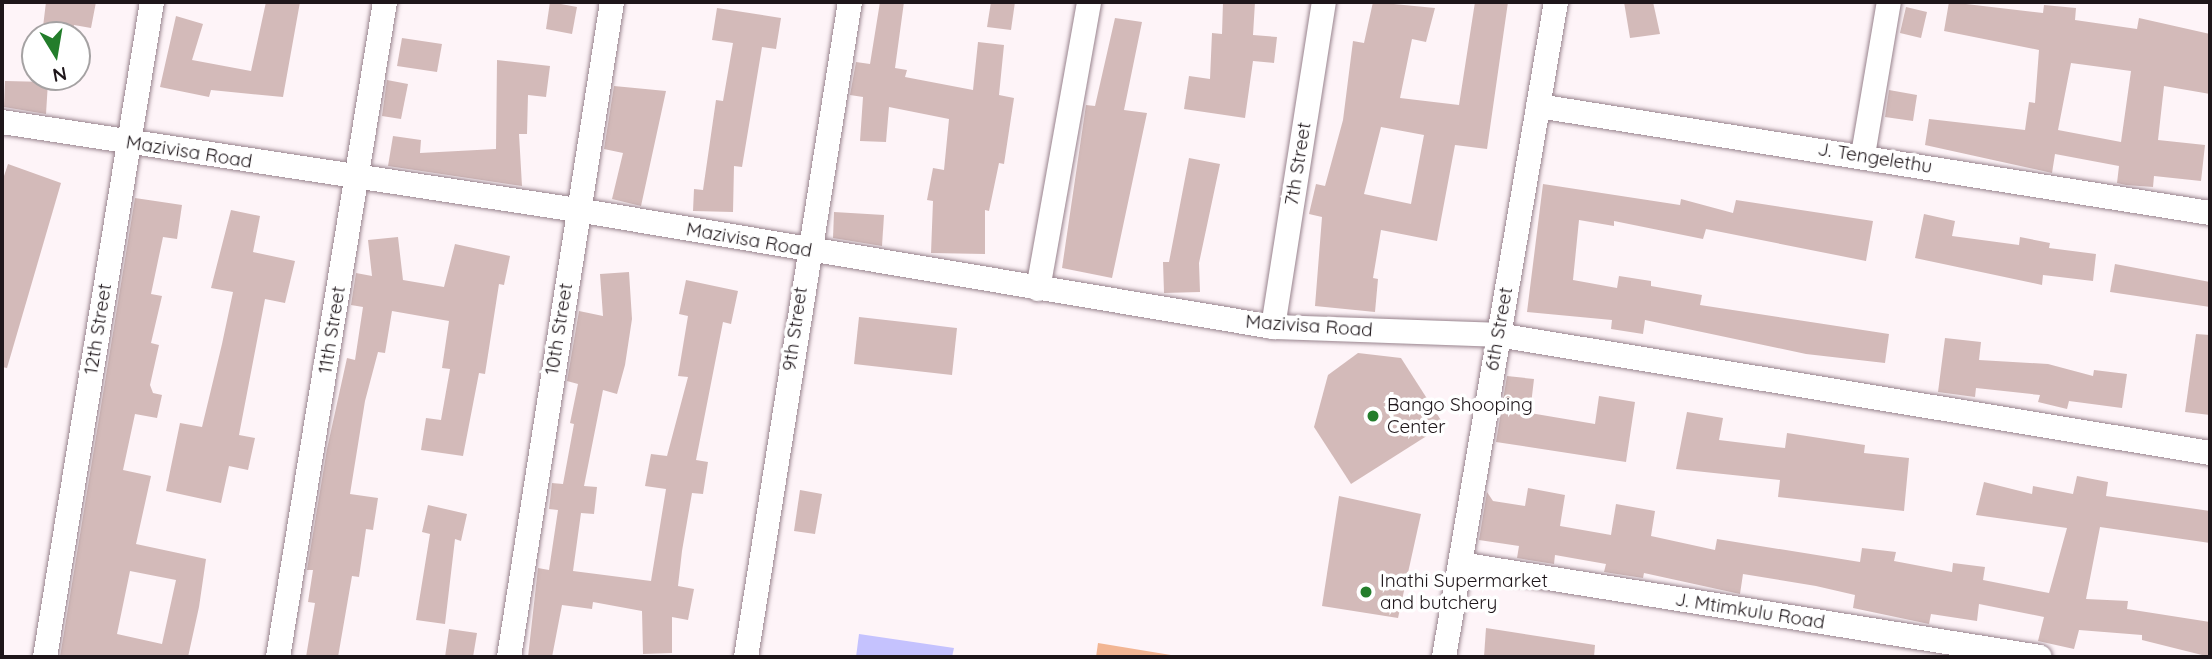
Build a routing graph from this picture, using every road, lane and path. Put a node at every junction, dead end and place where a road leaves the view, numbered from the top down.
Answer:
1 (152, 2) edge
2 (385, 2) edge
3 (612, 2) edge
4 (850, 2) edge
5 (1089, 2) edge
6 (1324, 2) edge
7 (1556, 2) edge
8 (1889, 2) edge
9 (1538, 106) junction
10 (2, 122) edge
11 (128, 142) junction
12 (1863, 155) junction
13 (356, 179) junction
14 (577, 210) junction
15 (2210, 213) edge
16 (807, 250) junction
17 (1038, 289) junction
18 (1273, 327) junction
19 (1498, 335) junction
20 (2210, 453) edge
21 (1460, 564) junction
22 (45, 657) edge
23 (278, 657) edge
24 (509, 657) edge
25 (746, 657) edge
26 (1444, 657) edge
27 (2040, 657) edge

1 - 11 street, 12th Street
2 - 13 street, 11th Street
3 - 14 street, 10th Street
4 - 16 street, 9th Street
5 - 17 street
6 - 18 street, 7th Street
7 - 9 street, 6th Street
8 - 12 street
9 - 12 street, J. Tengelethu
9 - 19 street, 6th Street
10 - 11 street, Mazivisa Road
11 - 13 street, Mazivisa Road
11 - 22 street, 12th Street
12 - 15 street, J. Tengelethu
13 - 14 street, Mazivisa Road
13 - 23 street, 11th Street
14 - 16 street, Mazivisa Road
14 - 24 street, 10th Street
16 - 17 street, Mazivisa Road
16 - 25 street, 9th Street
17 - 18 street, Mazivisa Road
18 - 19 street, Mazivisa Road
19 - 20 street, Mazivisa Road
19 - 21 street, 6th Street
21 - 26 street, 6th Street
21 - 27 street, J. Mtimkulu Road

